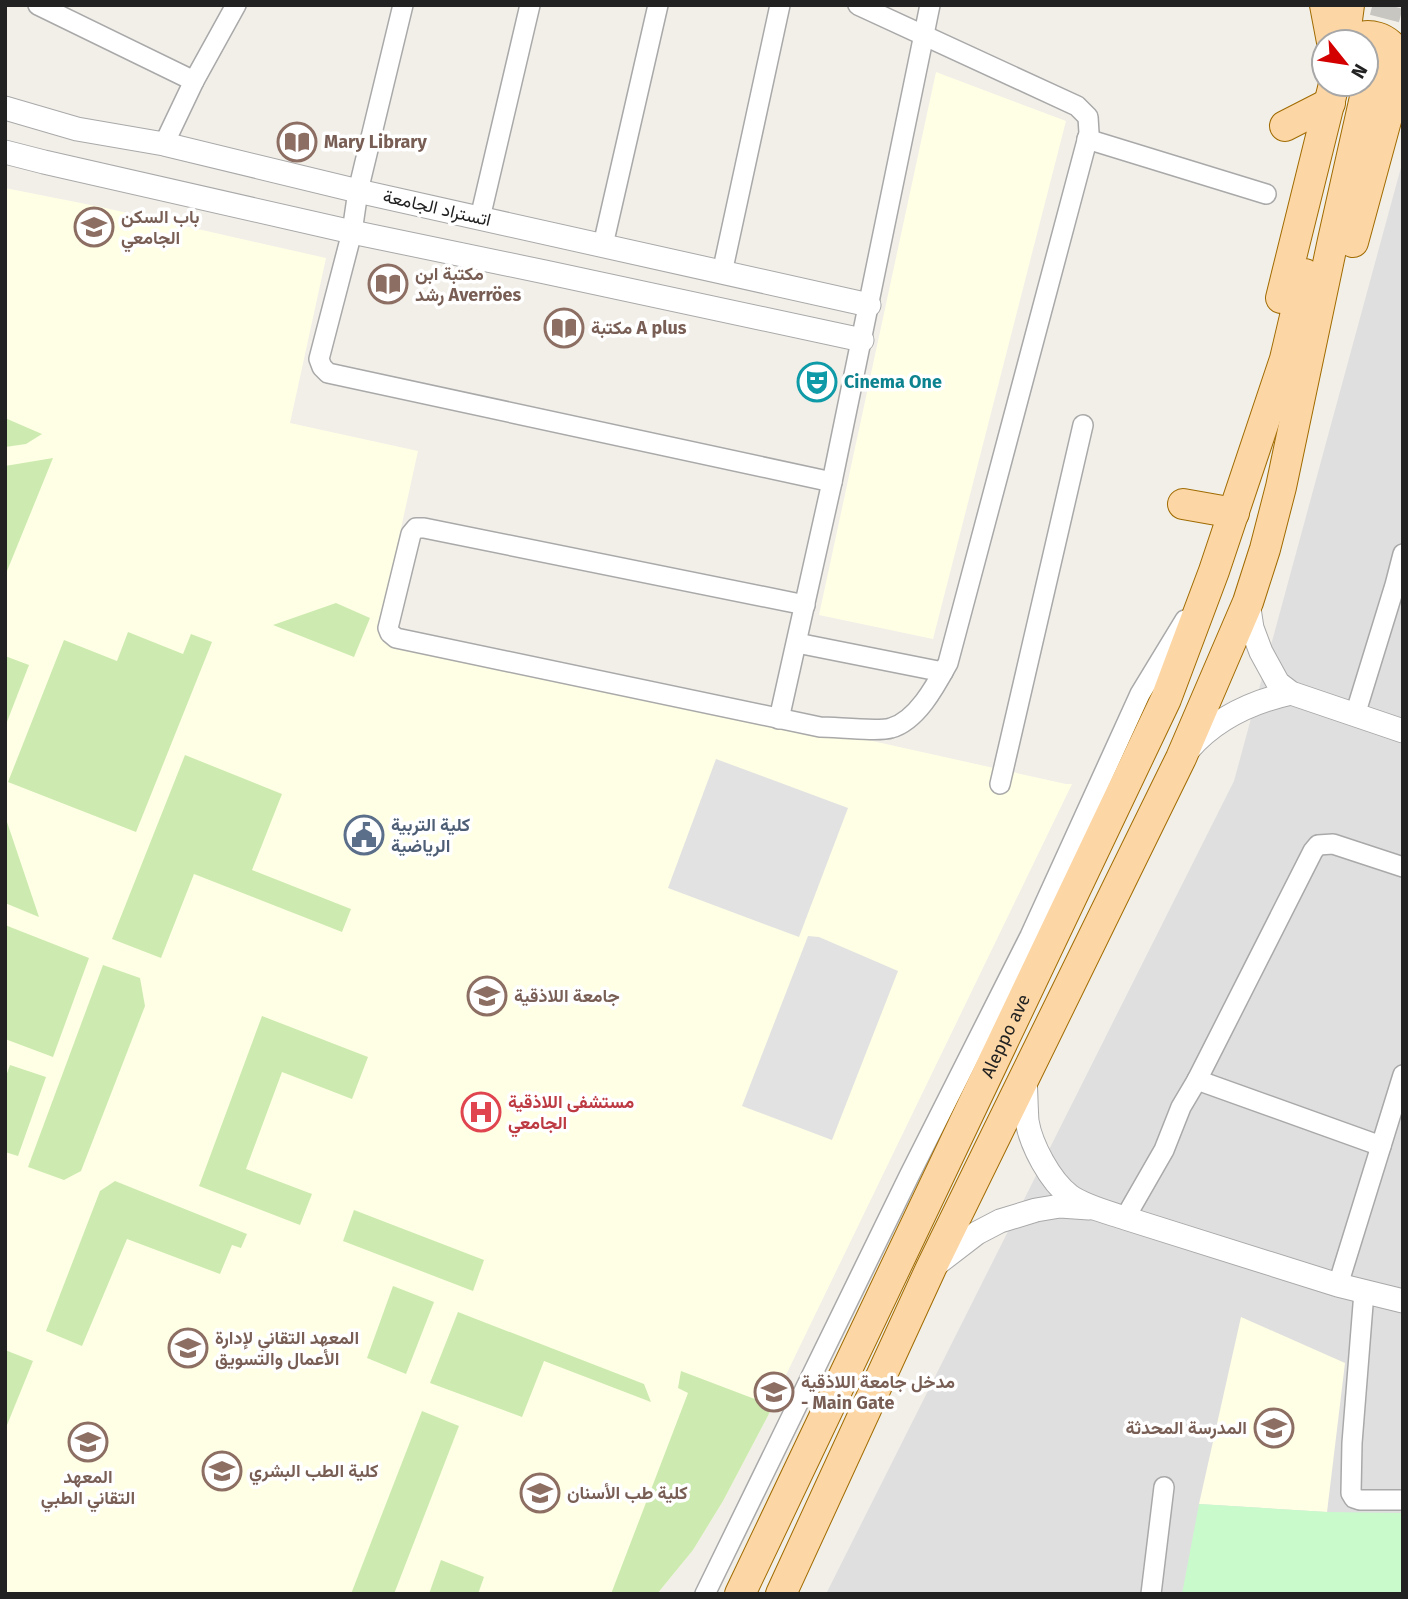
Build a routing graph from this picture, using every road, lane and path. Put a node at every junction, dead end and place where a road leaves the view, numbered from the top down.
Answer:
1 (38, 5) edge
2 (236, 5) edge
3 (403, 5) edge
4 (530, 5) edge
5 (658, 5) edge
6 (780, 5) edge
7 (858, 5) edge
8 (930, 5) edge
9 (1325, 5) edge
10 (1349, 5) edge
11 (1329, 28) edge
12 (1345, 28) edge
13 (923, 36) junction
14 (1380, 39) edge
15 (1387, 78) edge
16 (194, 81) junction
17 (1326, 98) edge
18 (1331, 98) edge
19 (5, 108) edge
20 (1285, 126) dead end
21 (1087, 139) junction
22 (164, 144) junction
23 (5, 152) edge
24 (358, 191) junction
25 (1266, 194) dead end
26 (480, 218) junction
27 (352, 232) junction
28 (603, 244) junction
29 (722, 273) junction
30 (869, 305) junction
31 (862, 340) junction
32 (1083, 425) dead end
33 (1248, 470) junction
34 (832, 482) junction
35 (1281, 487) junction
36 (1183, 503) dead end
37 (1234, 513) junction
38 (1403, 554) edge
39 (1214, 571) junction
40 (1399, 586) edge
41 (1248, 602) junction
42 (805, 605) junction
43 (797, 643) junction
44 (943, 672) junction
45 (1291, 693) junction
46 (1354, 715) junction
47 (779, 719) junction
48 (1403, 731) edge
49 (1181, 758) junction
50 (1000, 784) dead end
51 (1403, 867) edge
52 (1403, 1075) edge
53 (1026, 1078) junction
54 (1197, 1080) junction
55 (1381, 1146) junction
56 (1097, 1208) junction
57 (1125, 1218) junction
58 (931, 1268) junction
59 (1338, 1285) junction
60 (1364, 1292) junction
61 (1403, 1301) edge
62 (1164, 1486) dead end
63 (1403, 1500) edge
64 (705, 1594) edge
65 (740, 1594) edge
66 (781, 1594) edge
67 (1151, 1594) edge

1 - 16 street
2 - 16 street
3 - 24 street
4 - 26 street
5 - 28 street
6 - 29 street
7 - 13 street
8 - 13 street
9 - 11 main road
10 - 12 main road
13 - 21 street
13 - 30 street
14 - 15 main road
15 - 33 main road
15 - 35 main road
15 - 35 main road
16 - 22 street
17 - 20 main road
18 - 33 main road
19 - 22 street, اتستراد الجامعة
21 - 25 street
21 - 44 street
22 - 24 street, اتستراد الجامعة
23 - 27 street
24 - 26 street, اتستراد الجامعة
24 - 27 street
26 - 28 street, اتستراد الجامعة
27 - 31 street
27 - 34 street
28 - 29 street, اتستراد الجامعة
29 - 30 street, اتستراد الجامعة
30 - 31 street
31 - 34 street
32 - 50 street
33 - 37 main road, Aleppo ave
34 - 42 street
35 - 41 main road, Aleppo ave
36 - 37 main road
37 - 39 main road, Aleppo ave
38 - 40 street
39 - 64 street
39 - 65 main road, Aleppo ave
40 - 46 street
41 - 45 street
41 - 49 main road, Aleppo ave
42 - 43 street
42 - 47 street
43 - 44 street
43 - 47 street
44 - 47 street
45 - 46 street
45 - 49 street
46 - 48 street
49 - 53 main road, Aleppo ave
51 - 54 street
52 - 55 street
53 - 56 street
53 - 58 main road, Aleppo ave
54 - 55 street
54 - 57 street
55 - 59 street
56 - 57 street
56 - 58 street
57 - 59 street
58 - 66 main road, Aleppo ave
59 - 60 street
60 - 61 street
60 - 63 street
62 - 67 street

